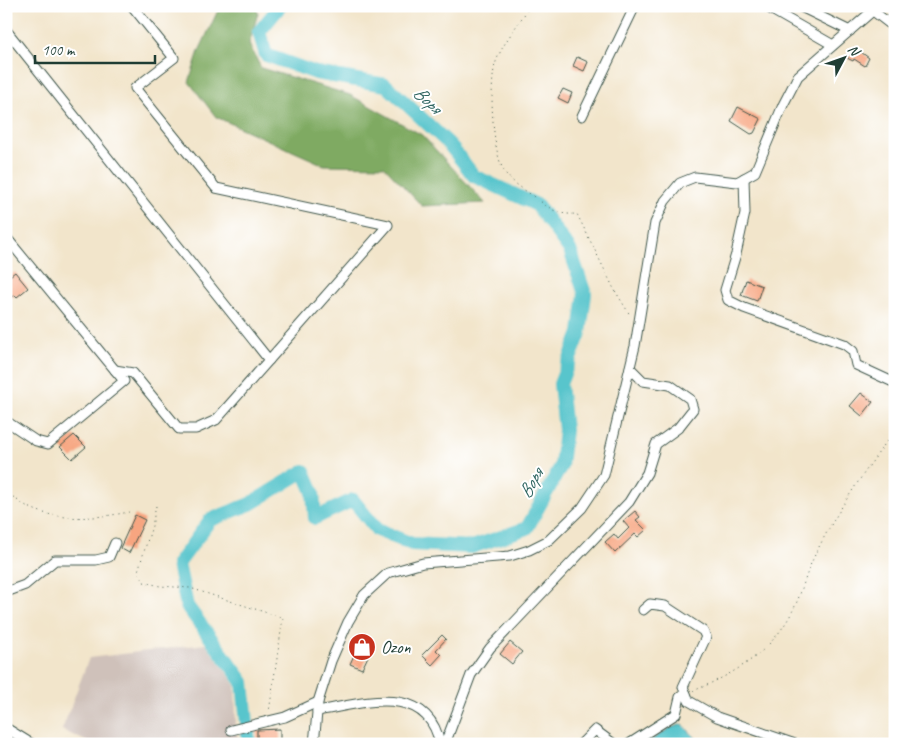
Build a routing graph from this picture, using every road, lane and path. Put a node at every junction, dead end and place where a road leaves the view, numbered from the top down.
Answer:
1 (132, 6) edge
2 (530, 6) edge
3 (635, 6) edge
4 (765, 6) edge
5 (798, 6) edge
6 (875, 8) edge
7 (895, 28) edge
8 (6, 30) edge
9 (850, 30) junction
10 (833, 45) junction
11 (582, 116) dead end
12 (744, 178) junction
13 (6, 237) edge
14 (638, 329) junction
15 (269, 360) junction
16 (630, 368) junction
17 (115, 370) junction
18 (895, 383) edge
19 (6, 421) edge
20 (895, 430) edge
21 (6, 490) edge
22 (156, 506) dead end
23 (130, 512) dead end
24 (116, 543) dead end
25 (6, 592) edge
26 (643, 610) dead end
27 (686, 694) junction
28 (317, 706) junction
29 (265, 721) junction
30 (6, 728) edge
31 (231, 730) dead end
32 (32, 744) edge
33 (314, 744) edge
34 (440, 744) edge
35 (445, 744) edge
36 (581, 744) edge
37 (614, 744) edge
38 (630, 744) edge
39 (795, 744) edge

1 - 15 street
2 - 14 path
3 - 11 street
4 - 10 street
5 - 9 street
6 - 7 street
6 - 9 street
8 - 15 street
9 - 10 street
10 - 12 street
12 - 14 street
12 - 18 street
13 - 17 street
14 - 16 street
15 - 17 street
16 - 28 street
16 - 35 street
17 - 19 street
20 - 27 path
21 - 23 path
22 - 29 path
24 - 25 street
26 - 27 street
27 - 38 street
27 - 39 street
28 - 29 street
28 - 33 street
28 - 34 street
29 - 31 street
30 - 32 street
36 - 37 street

